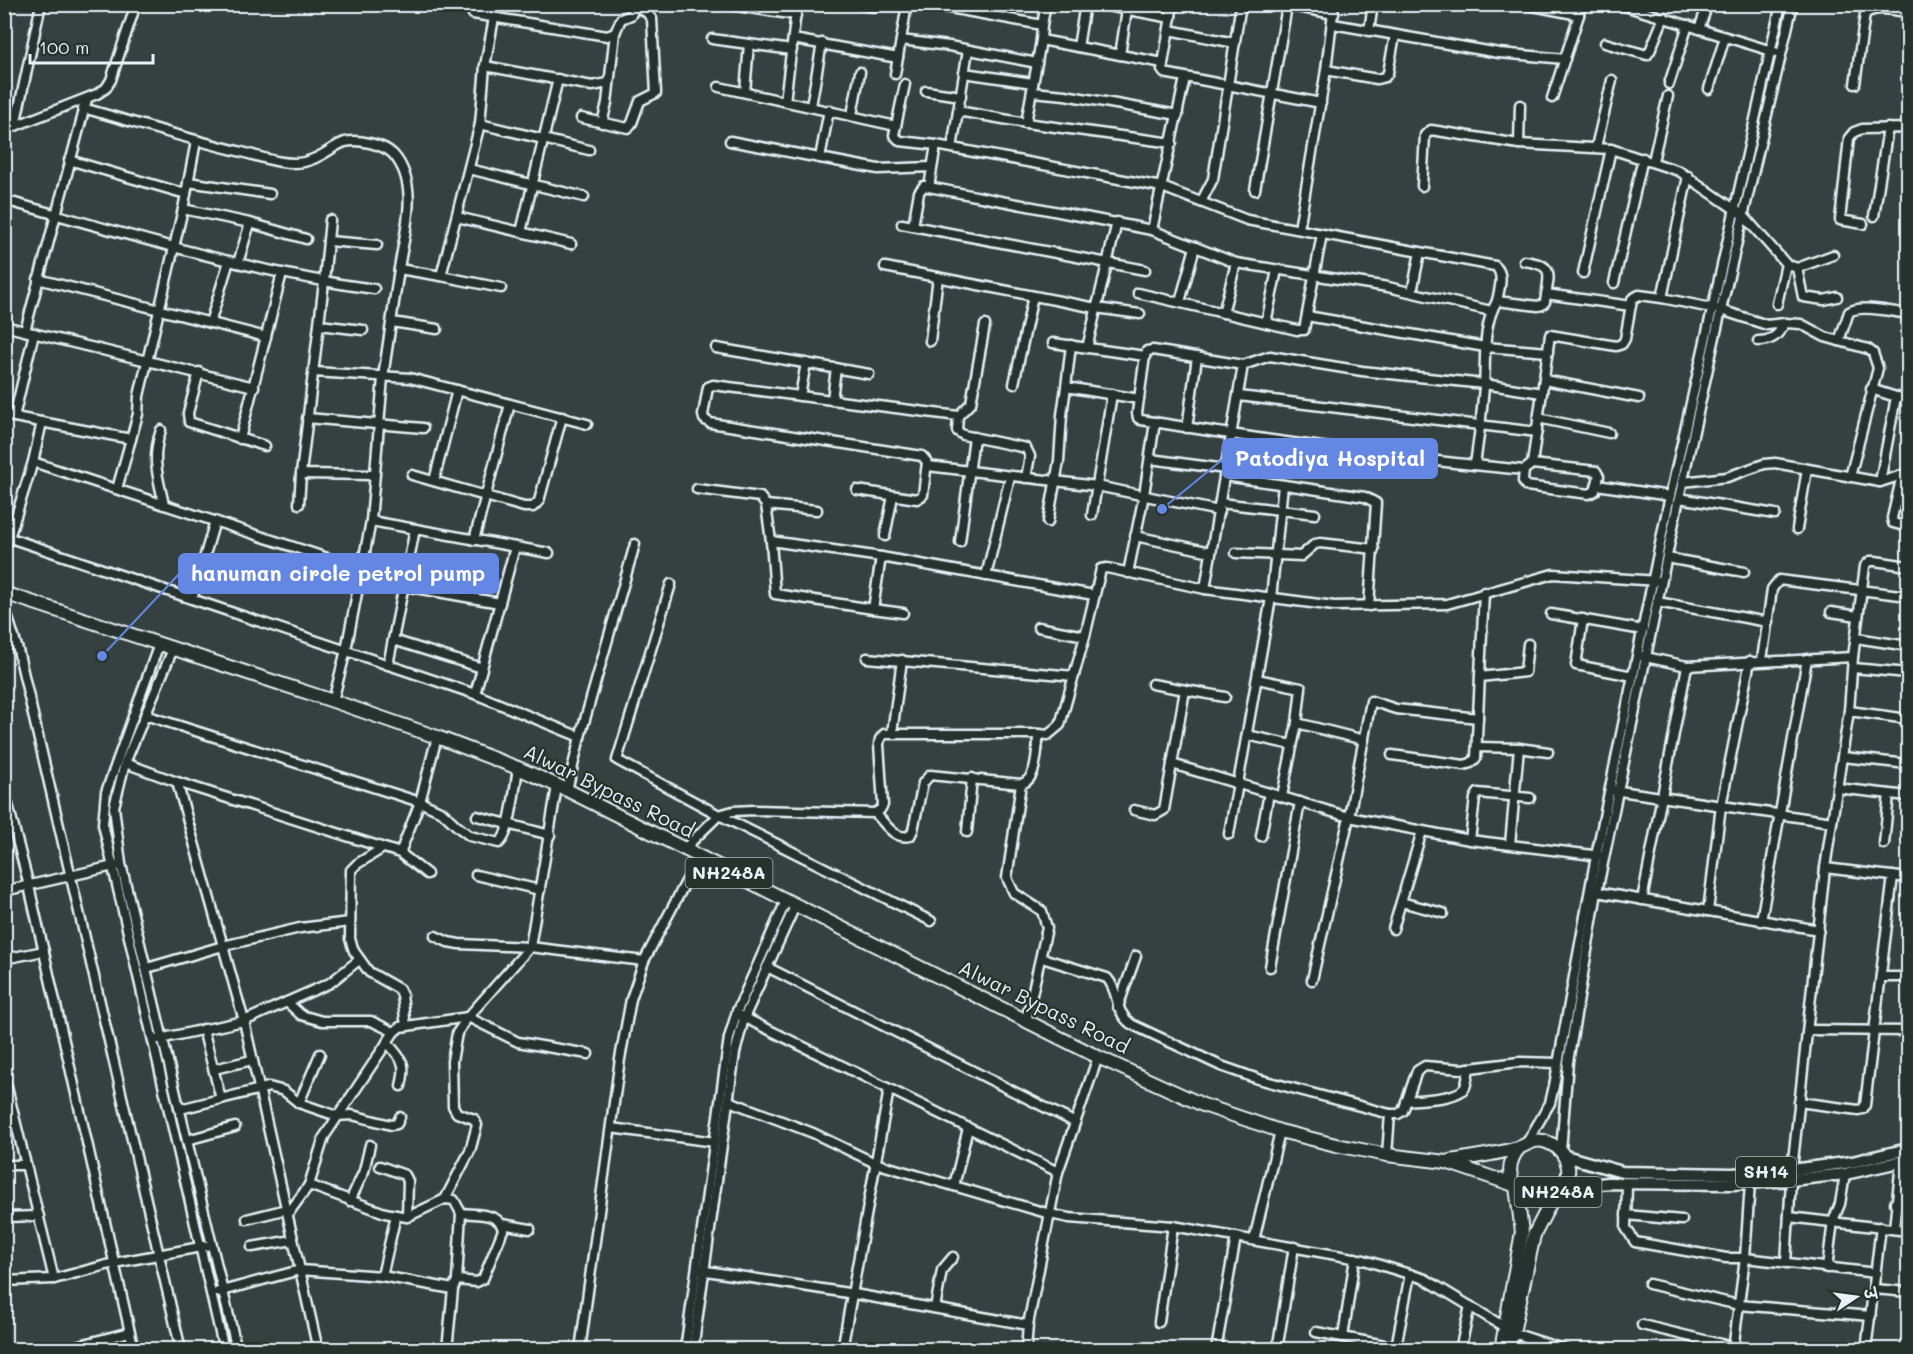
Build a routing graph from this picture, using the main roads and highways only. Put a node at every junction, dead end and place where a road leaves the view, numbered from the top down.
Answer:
1 (4, 593) edge
2 (1523, 1146) junction
3 (1908, 1149) edge
4 (1563, 1154) junction
5 (1905, 1161) edge
6 (1446, 1162) junction
7 (1792, 1175) junction
8 (1515, 1186) junction
9 (1557, 1192) junction
10 (1509, 1331) junction
11 (1501, 1350) edge
12 (1510, 1350) edge

1 - 6 highway, Alwar Bypass Road / NH248A
2 - 4 highway, NH248A
2 - 6 highway, NH248A
2 - 8 highway, NH248A
3 - 7 main road, SH14
4 - 7 main road, SH14
4 - 9 highway, NH248A
5 - 7 main road, SH14
6 - 8 highway, NH248A
7 - 9 main road, SH14
8 - 9 highway, NH248A
8 - 10 highway, NH248A
9 - 10 highway, NH248A
10 - 11 highway, NH248A
10 - 12 highway, NH248A

